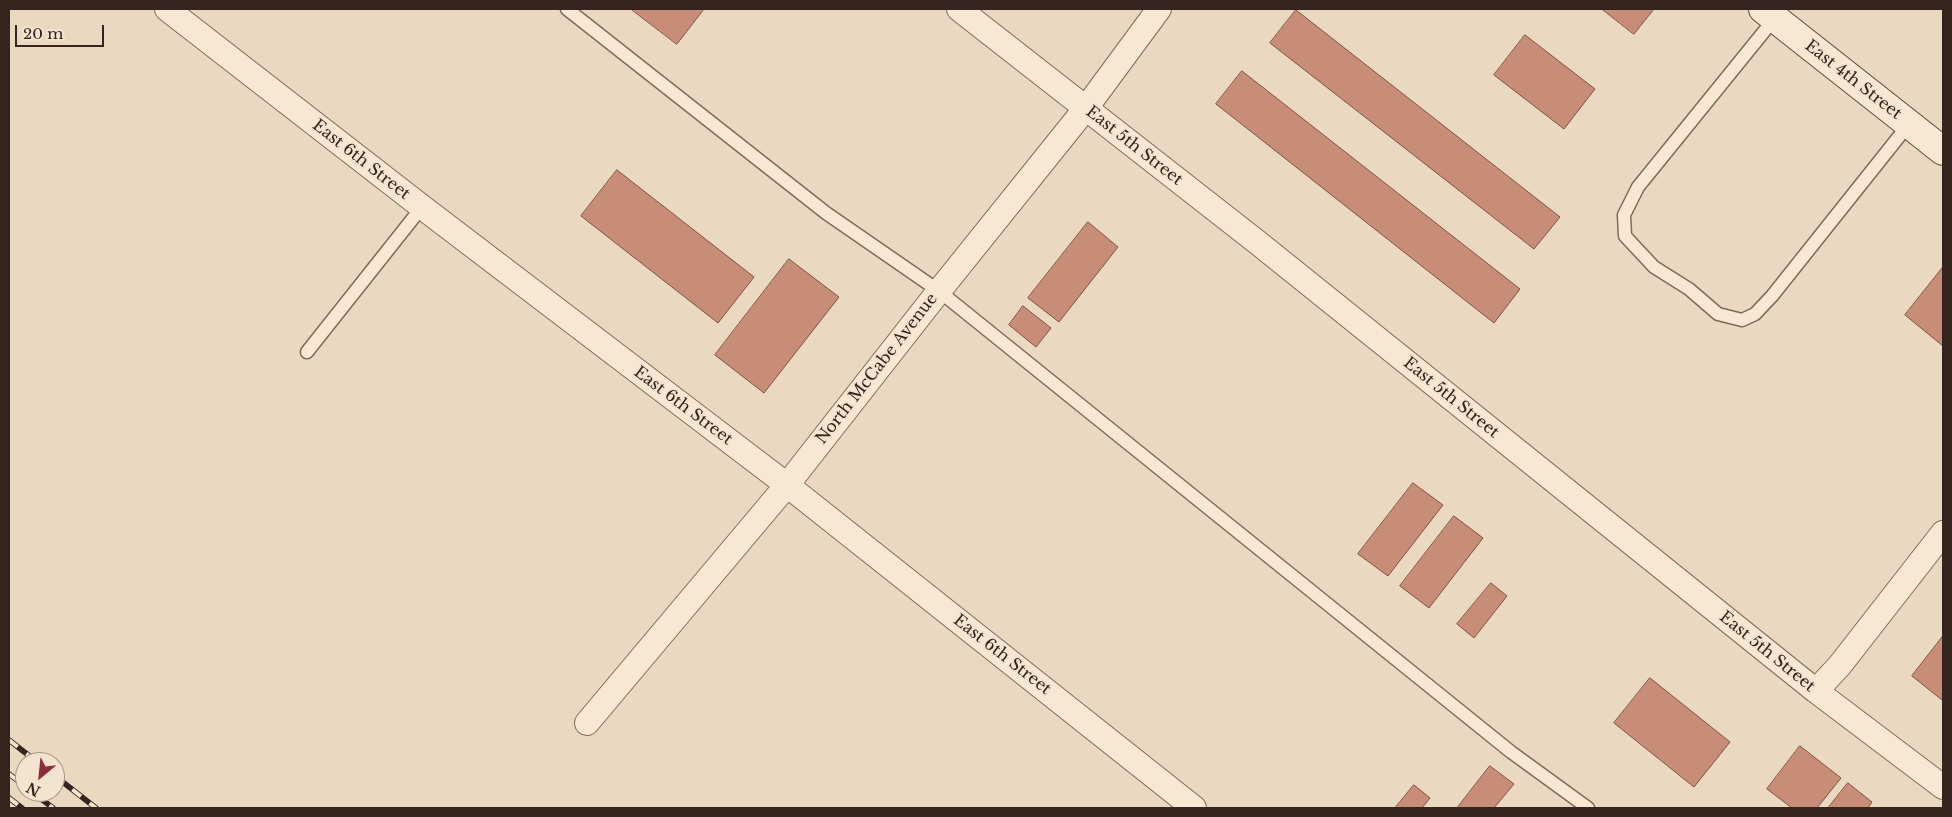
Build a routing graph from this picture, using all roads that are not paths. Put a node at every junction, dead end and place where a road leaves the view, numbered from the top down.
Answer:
1 (167, 9) edge
2 (567, 9) edge
3 (959, 9) edge
4 (1159, 9) edge
5 (1769, 14) edge
6 (1086, 108) junction
7 (1909, 124) junction
8 (1943, 151) edge
9 (422, 207) junction
10 (939, 290) junction
11 (307, 352) dead end
12 (786, 485) junction
13 (1943, 533) edge
14 (1816, 691) junction
15 (587, 723) dead end
16 (1943, 787) edge
17 (1194, 808) edge
18 (1588, 808) edge

1 - 9 street, East 6th Street
2 - 10 lane
3 - 6 street, East 5th Street
4 - 6 street, North McCabe Avenue
5 - 7 main road, East 4th Street
5 - 7 lane
6 - 10 street, North McCabe Avenue
6 - 14 street, East 5th Street
7 - 8 main road, East 4th Street
9 - 11 lane
9 - 12 street, East 6th Street
10 - 12 street, North McCabe Avenue
10 - 18 lane
12 - 15 street, North McCabe Avenue
12 - 17 street, East 6th Street
13 - 14 street
14 - 16 street, East 5th Street

